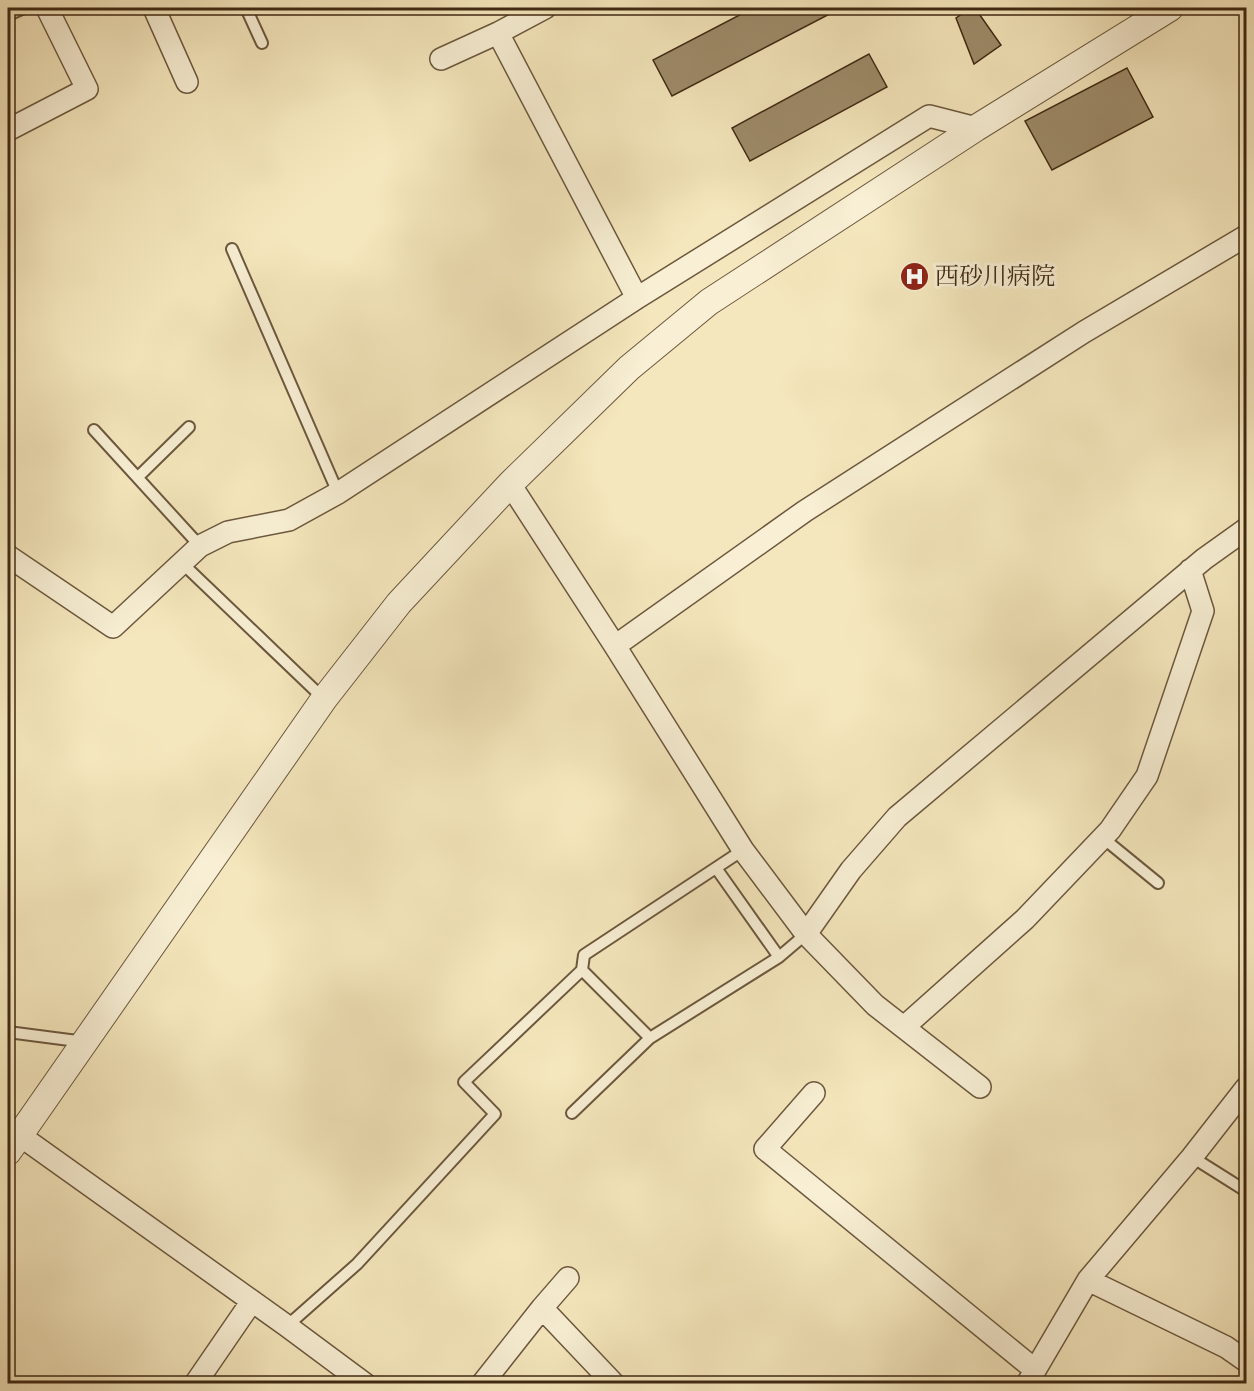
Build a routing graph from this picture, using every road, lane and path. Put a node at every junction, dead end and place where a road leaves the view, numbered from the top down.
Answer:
1 (24, 8) edge
2 (47, 8) edge
3 (154, 8) edge
4 (246, 8) edge
5 (544, 8) edge
6 (1170, 8) edge
7 (8, 15) edge
8 (498, 33) junction
9 (262, 43) dead end
10 (441, 59) dead end
11 (188, 82) dead end
12 (976, 128) junction
13 (8, 130) edge
14 (1246, 236) edge
15 (232, 249) dead end
16 (637, 298) junction
17 (189, 427) dead end
18 (94, 430) dead end
19 (138, 477) junction
20 (510, 484) junction
21 (339, 493) junction
22 (1246, 529) edge
23 (200, 546) junction
24 (8, 556) edge
25 (181, 562) junction
26 (1190, 570) junction
27 (615, 646) junction
28 (324, 699) junction
29 (1103, 838) junction
30 (743, 850) junction
31 (716, 868) junction
32 (1158, 883) dead end
33 (806, 934) junction
34 (779, 957) junction
35 (582, 970) junction
36 (904, 1027) junction
37 (8, 1032) edge
38 (650, 1038) junction
39 (85, 1042) junction
40 (980, 1087) dead end
41 (1246, 1088) edge
42 (814, 1093) dead end
43 (572, 1113) dead end
44 (12, 1138) edge
45 (1192, 1157) junction
46 (1246, 1191) edge
47 (568, 1278) dead end
48 (1088, 1280) junction
49 (252, 1301) junction
50 (542, 1308) junction
51 (287, 1326) junction
52 (1246, 1361) edge
53 (1030, 1376) edge
54 (195, 1383) edge
55 (364, 1383) edge
56 (482, 1383) edge
57 (614, 1383) edge

1 - 7 lane
2 - 13 street
3 - 11 street
4 - 9 lane
5 - 8 street
6 - 12 street
8 - 10 street
8 - 16 street
12 - 16 street
12 - 20 street
14 - 27 street
15 - 21 lane
16 - 21 street
17 - 19 lane
18 - 19 lane
19 - 23 lane
20 - 27 street
20 - 28 street
21 - 23 street
22 - 26 street
23 - 25 street
24 - 25 street
25 - 28 lane
26 - 29 street
26 - 33 street
27 - 30 street
28 - 39 street
29 - 32 lane
29 - 36 street
30 - 31 lane
30 - 33 street
31 - 34 lane
31 - 35 lane
33 - 34 lane
33 - 36 street
34 - 38 lane
35 - 38 lane
35 - 51 lane
36 - 40 street
37 - 39 lane
38 - 43 lane
39 - 44 street
41 - 45 street
42 - 53 street
44 - 49 street
45 - 46 lane
45 - 48 street
47 - 50 street
48 - 52 street
48 - 53 street
49 - 51 street
49 - 54 street
50 - 56 street
50 - 57 street
51 - 55 street

